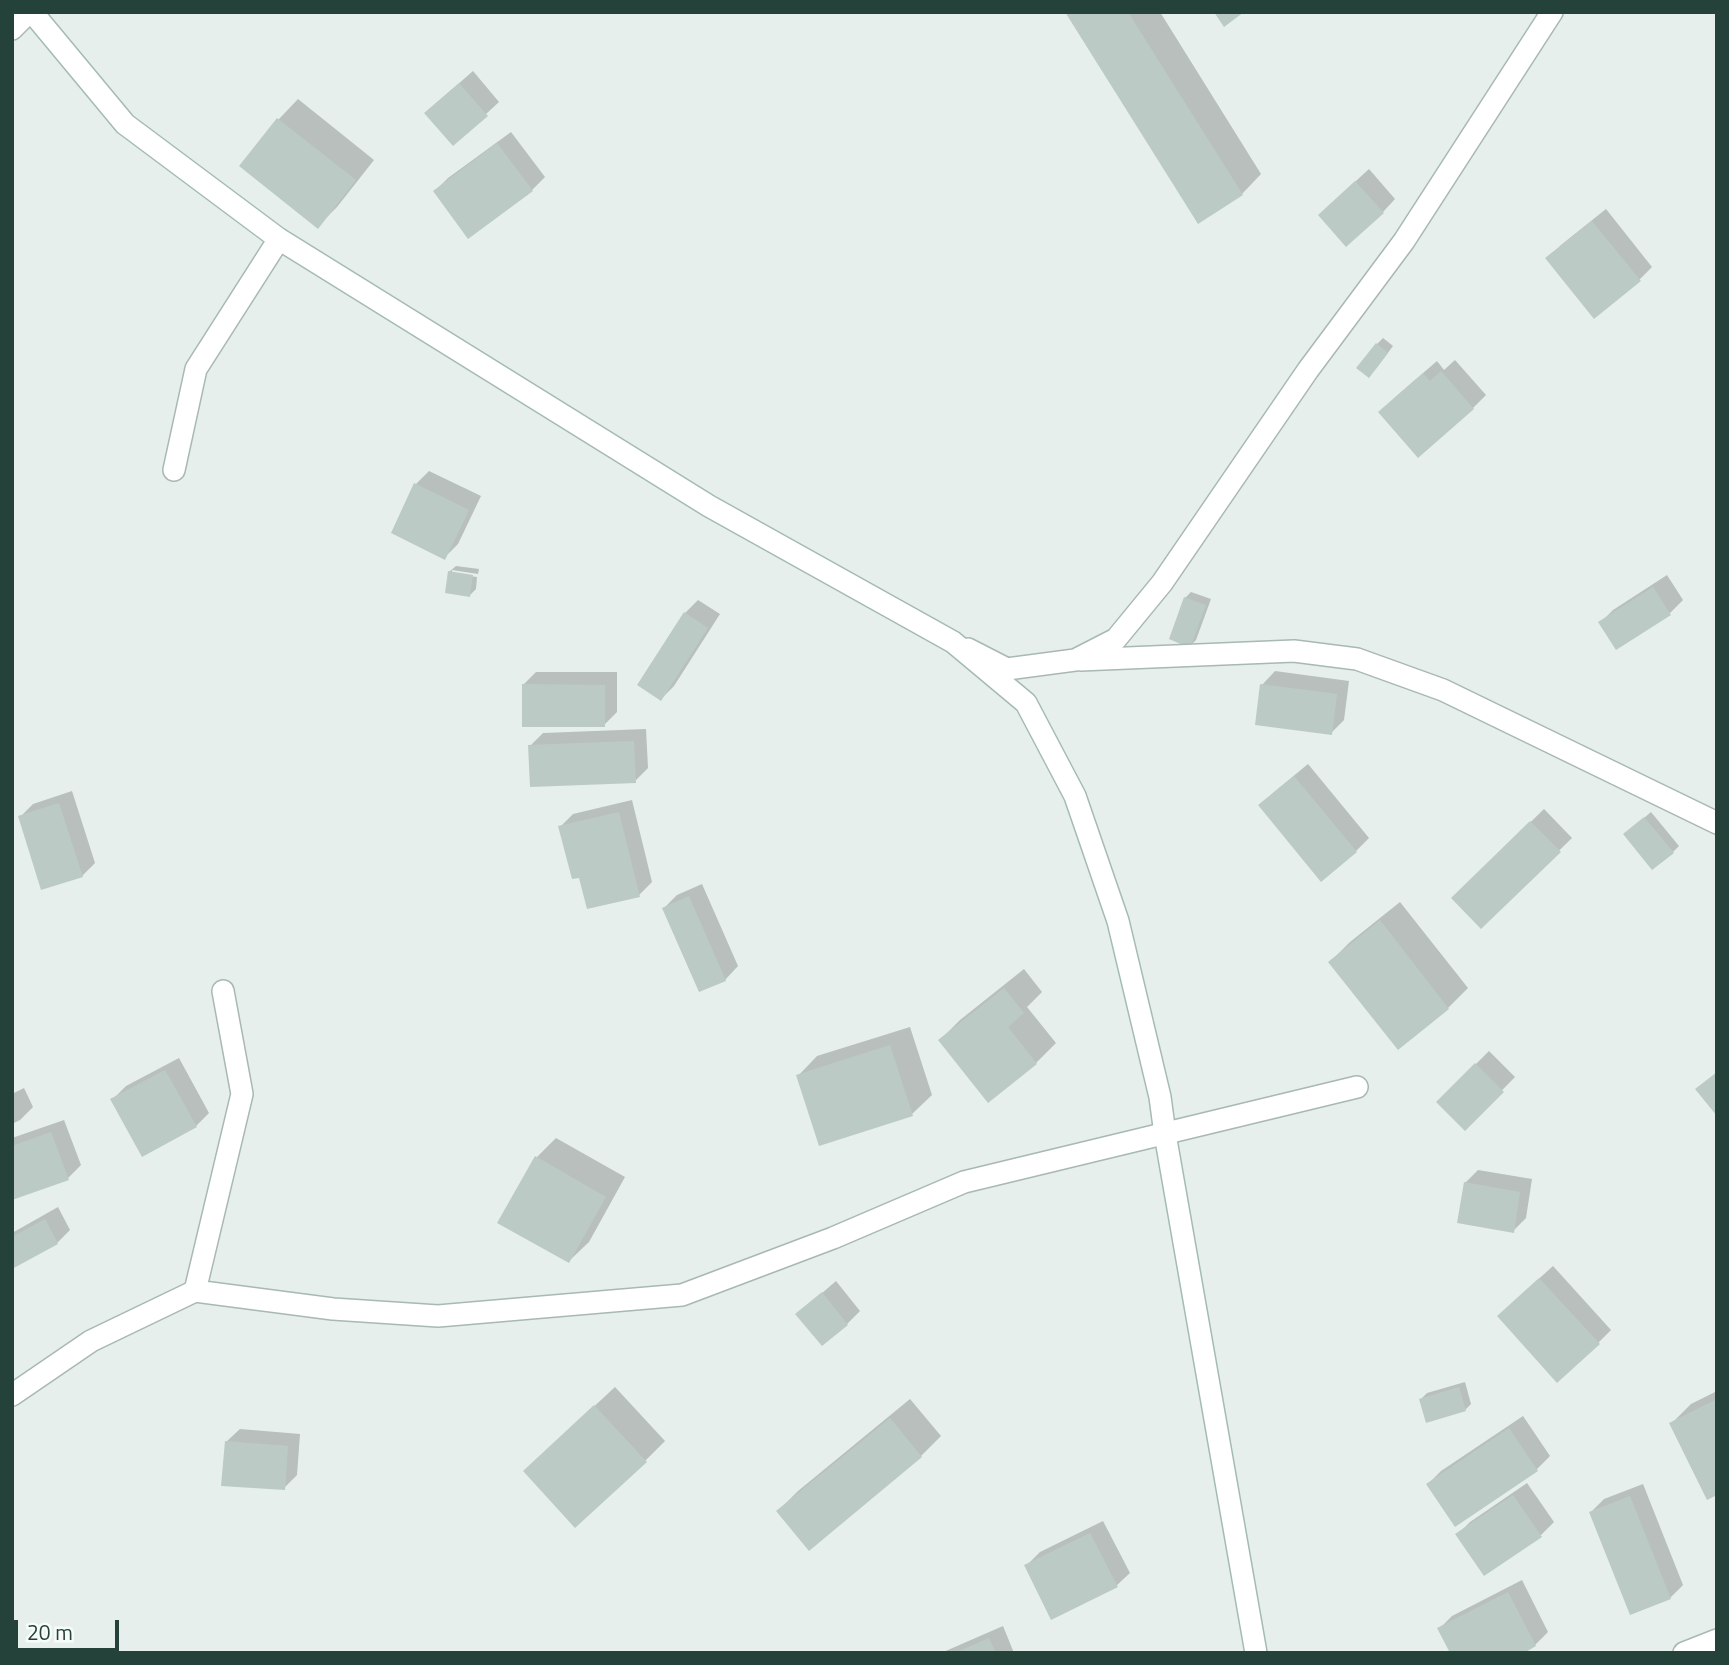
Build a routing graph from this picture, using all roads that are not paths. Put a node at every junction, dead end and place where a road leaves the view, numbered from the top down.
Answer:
1 (30, 12) edge
2 (1552, 12) edge
3 (12, 29) edge
4 (279, 239) junction
5 (174, 470) dead end
6 (953, 642) junction
7 (1075, 660) junction
8 (1717, 823) edge
9 (223, 991) dead end
10 (1357, 1087) dead end
11 (1165, 1135) junction
12 (195, 1291) junction
13 (12, 1395) edge
14 (1717, 1640) edge
15 (1256, 1653) edge
16 (1684, 1653) edge

1 - 3 street
1 - 4 street
2 - 7 street
4 - 5 street
4 - 6 street
6 - 7 street
6 - 11 street
7 - 8 street
9 - 12 street
10 - 11 street
11 - 12 street
11 - 15 street
12 - 13 street
14 - 16 street

